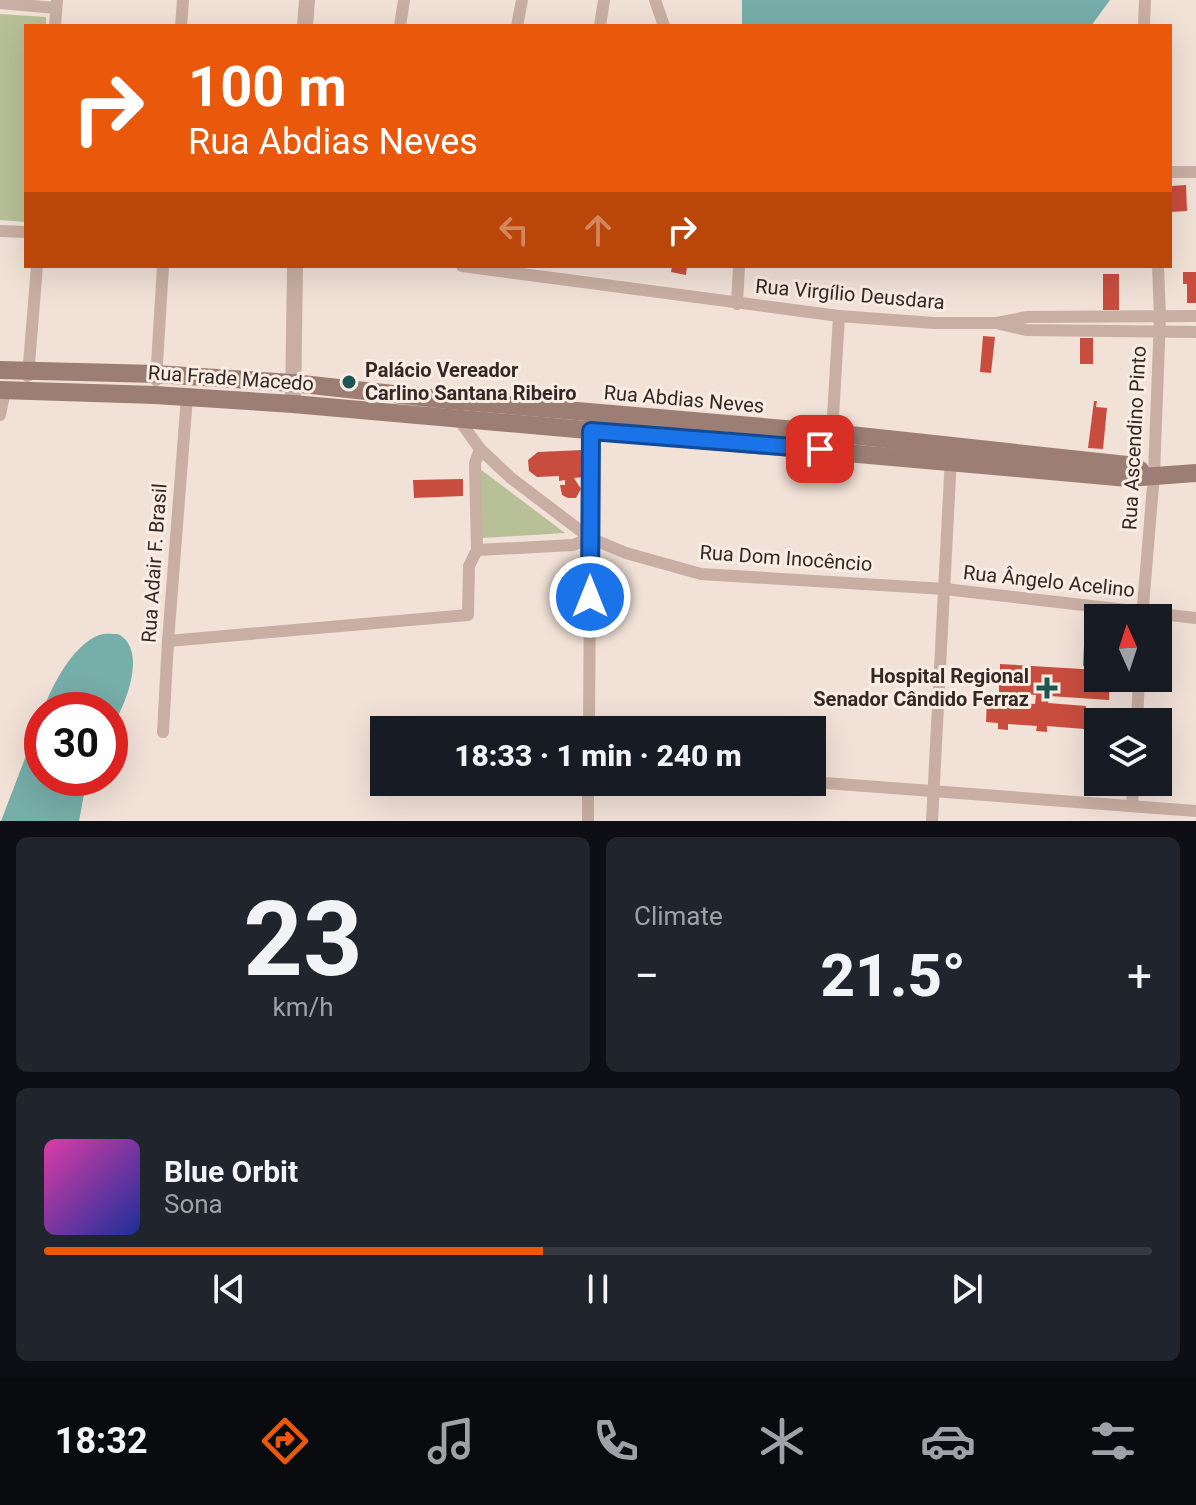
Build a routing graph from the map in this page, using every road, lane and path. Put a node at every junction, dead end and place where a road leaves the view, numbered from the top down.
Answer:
1 (183, 0) edge
2 (307, 0) edge
3 (404, 0) edge
4 (522, 0) edge
5 (604, 0) edge
6 (655, 0) edge
7 (1145, 0) edge
8 (0, 3) edge
9 (57, 4) edge
10 (1144, 21) edge
11 (55, 24) edge
12 (181, 24) edge
13 (305, 24) edge
14 (400, 24) edge
15 (517, 24) edge
16 (600, 24) edge
17 (663, 24) edge
18 (1172, 172) edge
19 (1196, 172) edge
20 (0, 231) edge
21 (24, 232) edge
22 (37, 268) edge
23 (163, 268) edge
24 (295, 268) edge
25 (493, 268) edge
26 (739, 268) edge
27 (1158, 268) edge
28 (572, 273) edge
29 (737, 304) junction
30 (839, 316) junction
31 (1196, 316) edge
32 (1160, 317) junction
33 (997, 323) junction
34 (1159, 332) junction
35 (1196, 332) edge
36 (0, 370) edge
37 (29, 370) junction
38 (156, 374) junction
39 (293, 383) junction
40 (3, 390) edge
41 (26, 391) junction
42 (155, 395) junction
43 (187, 397) junction
44 (448, 400) junction
45 (293, 404) junction
46 (0, 415) edge
47 (458, 419) junction
48 (591, 422) junction
49 (832, 433) junction
50 (765, 436) junction
51 (480, 449) junction
52 (951, 455) junction
53 (1196, 473) edge
54 (1154, 474) junction
55 (590, 538) junction
56 (477, 550) junction
57 (945, 589) junction
58 (1144, 604) edge
59 (1084, 607) edge
60 (1172, 617) edge
61 (1196, 618) edge
62 (168, 641) junction
63 (589, 716) edge
64 (163, 732) dead end
65 (826, 783) edge
66 (934, 790) junction
67 (588, 796) edge
68 (1132, 796) edge
69 (1132, 805) junction
70 (1196, 811) edge
71 (588, 821) edge
72 (932, 821) edge

1 - 12 street
2 - 13 street
3 - 14 street
4 - 15 street
5 - 16 street
6 - 17 street
7 - 10 street
8 - 9 street
9 - 11 street
18 - 19 street
20 - 21 street
22 - 37 street
23 - 38 street
24 - 39 street
25 - 28 street, Rua Virgílio Deusdara
26 - 29 street
27 - 32 street, Rua Ascendino Pinto
28 - 29 street, Rua Virgílio Deusdara
29 - 30 street, Rua Virgílio Deusdara
30 - 33 street, Rua Virgílio Deusdara
30 - 49 street
31 - 32 street, Rua Virgílio Deusdara
32 - 33 street, Rua Virgílio Deusdara
32 - 34 street, Rua Ascendino Pinto
33 - 34 street, Rua Virgílio Deusdara
34 - 35 street, Rua Virgílio Deusdara
34 - 54 street, Rua Ascendino Pinto
36 - 37 main road, Rua Frade Macedo
37 - 38 main road, Rua Frade Macedo
37 - 41 street
38 - 39 main road, Rua Frade Macedo
38 - 42 street
39 - 44 main road, Rua Frade Macedo
39 - 45 street
40 - 41 main road, Rua Frade Macedo
40 - 46 street
41 - 42 main road, Rua Frade Macedo
42 - 43 main road, Rua Frade Macedo
43 - 45 main road, Rua Frade Macedo
43 - 62 street, Rua Adair F. Brasil
44 - 47 street, Rua Dom Inocêncio
44 - 48 main road, Rua Abdias Neves
45 - 47 main road, Rua Frade Macedo
47 - 48 main road, Rua Abdias Neves
47 - 51 street, Rua Dom Inocêncio
48 - 50 main road, Rua Abdias Neves
48 - 55 street
49 - 50 main road, Rua Abdias Neves
49 - 52 main road, Rua Abdias Neves
50 - 52 main road, Rua Abdias Neves
51 - 55 street, Rua Dom Inocêncio
51 - 56 street
52 - 54 main road, Rua Abdias Neves
52 - 57 street
53 - 54 main road, Rua Abdias Neves
54 - 58 street, Rua Ascendino Pinto
55 - 56 street
55 - 57 street, Rua Dom Inocêncio
55 - 63 street
56 - 62 street
57 - 59 street, Rua Ângelo Acelino
57 - 66 street
60 - 61 street, Rua Ângelo Acelino
62 - 64 street, Rua Adair F. Brasil
65 - 66 street
66 - 69 street
66 - 72 street
67 - 71 street
68 - 69 street
69 - 70 street

